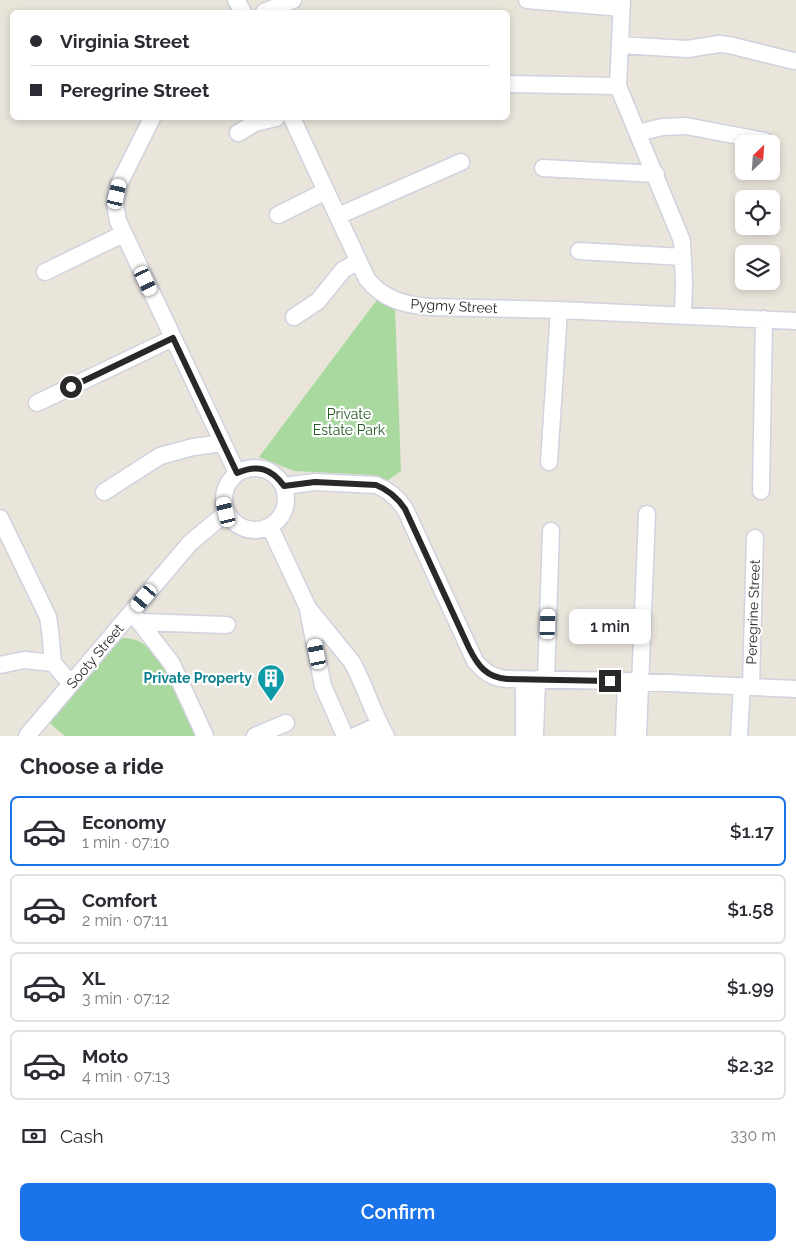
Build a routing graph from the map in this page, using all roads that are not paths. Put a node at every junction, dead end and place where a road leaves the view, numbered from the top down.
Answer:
1 (293, 0) edge
2 (527, 0) edge
3 (622, 4) edge
4 (269, 10) edge
5 (620, 45) junction
6 (794, 61) dead end
7 (510, 84) edge
8 (618, 86) junction
9 (151, 120) edge
10 (268, 120) edge
11 (293, 120) edge
12 (638, 132) junction
13 (238, 133) dead end
14 (735, 135) edge
15 (461, 162) dead end
16 (543, 168) dead end
17 (656, 174) junction
18 (326, 191) junction
19 (278, 216) dead end
20 (338, 216) junction
21 (123, 234) junction
22 (579, 251) dead end
23 (684, 257) junction
24 (359, 261) junction
25 (45, 272) dead end
26 (558, 310) junction
27 (294, 316) dead end
28 (683, 316) junction
29 (764, 320) junction
30 (796, 321) edge
31 (170, 333) junction
32 (72, 374) dead end
33 (37, 403) dead end
34 (223, 443) junction
35 (549, 462) dead end
36 (237, 473) junction
37 (284, 486) junction
38 (761, 491) dead end
39 (104, 492) dead end
40 (226, 512) junction
41 (653, 516) dead end
42 (0, 518) edge
43 (270, 527) junction
44 (551, 531) dead end
45 (755, 538) dead end
46 (308, 608) junction
47 (136, 617) junction
48 (227, 625) dead end
49 (52, 663) junction
50 (0, 665) edge
51 (536, 679) junction
52 (638, 682) junction
53 (71, 684) junction
54 (746, 687) junction
55 (796, 689) edge
56 (286, 723) dead end
57 (383, 730) edge
58 (27, 736) edge
59 (205, 736) edge
60 (255, 736) edge
61 (345, 736) edge
62 (355, 736) edge
63 (524, 736) edge
64 (535, 736) edge
65 (624, 736) edge
66 (638, 736) edge
67 (740, 736) edge

1 - 4 street
2 - 3 street
3 - 5 street
5 - 6 street
5 - 8 street
7 - 8 street
8 - 12 street
9 - 21 street
10 - 13 street
11 - 18 street, Pygmy Street
12 - 14 street
12 - 17 street
15 - 20 street
16 - 17 street
17 - 23 street
18 - 19 street
18 - 20 street, Pygmy Street
20 - 24 street, Pygmy Street
21 - 25 street
21 - 31 street
22 - 23 street
23 - 28 street
24 - 26 street, Pygmy Street
24 - 27 street
26 - 28 street, Pygmy Street
26 - 35 street
28 - 29 street, Pygmy Street
29 - 30 street, Pygmy Street
29 - 38 street
31 - 32 street
31 - 33 street
31 - 34 street
34 - 36 street
34 - 39 street
36 - 37 street
36 - 40 street
37 - 43 street
37 - 51 street
40 - 43 street
40 - 47 street, Sooty Street
41 - 52 street
42 - 49 street
43 - 46 street
44 - 51 street
45 - 54 street, Peregrine Street
46 - 57 street
46 - 61 street
47 - 48 street
47 - 53 street, Sooty Street
47 - 59 street
49 - 50 street
49 - 53 street
51 - 52 street
51 - 63 street
51 - 64 street
52 - 54 street
52 - 65 street
52 - 66 street
53 - 58 street, Sooty Street
54 - 55 street
54 - 67 street, Peregrine Street
56 - 60 street
57 - 62 street

